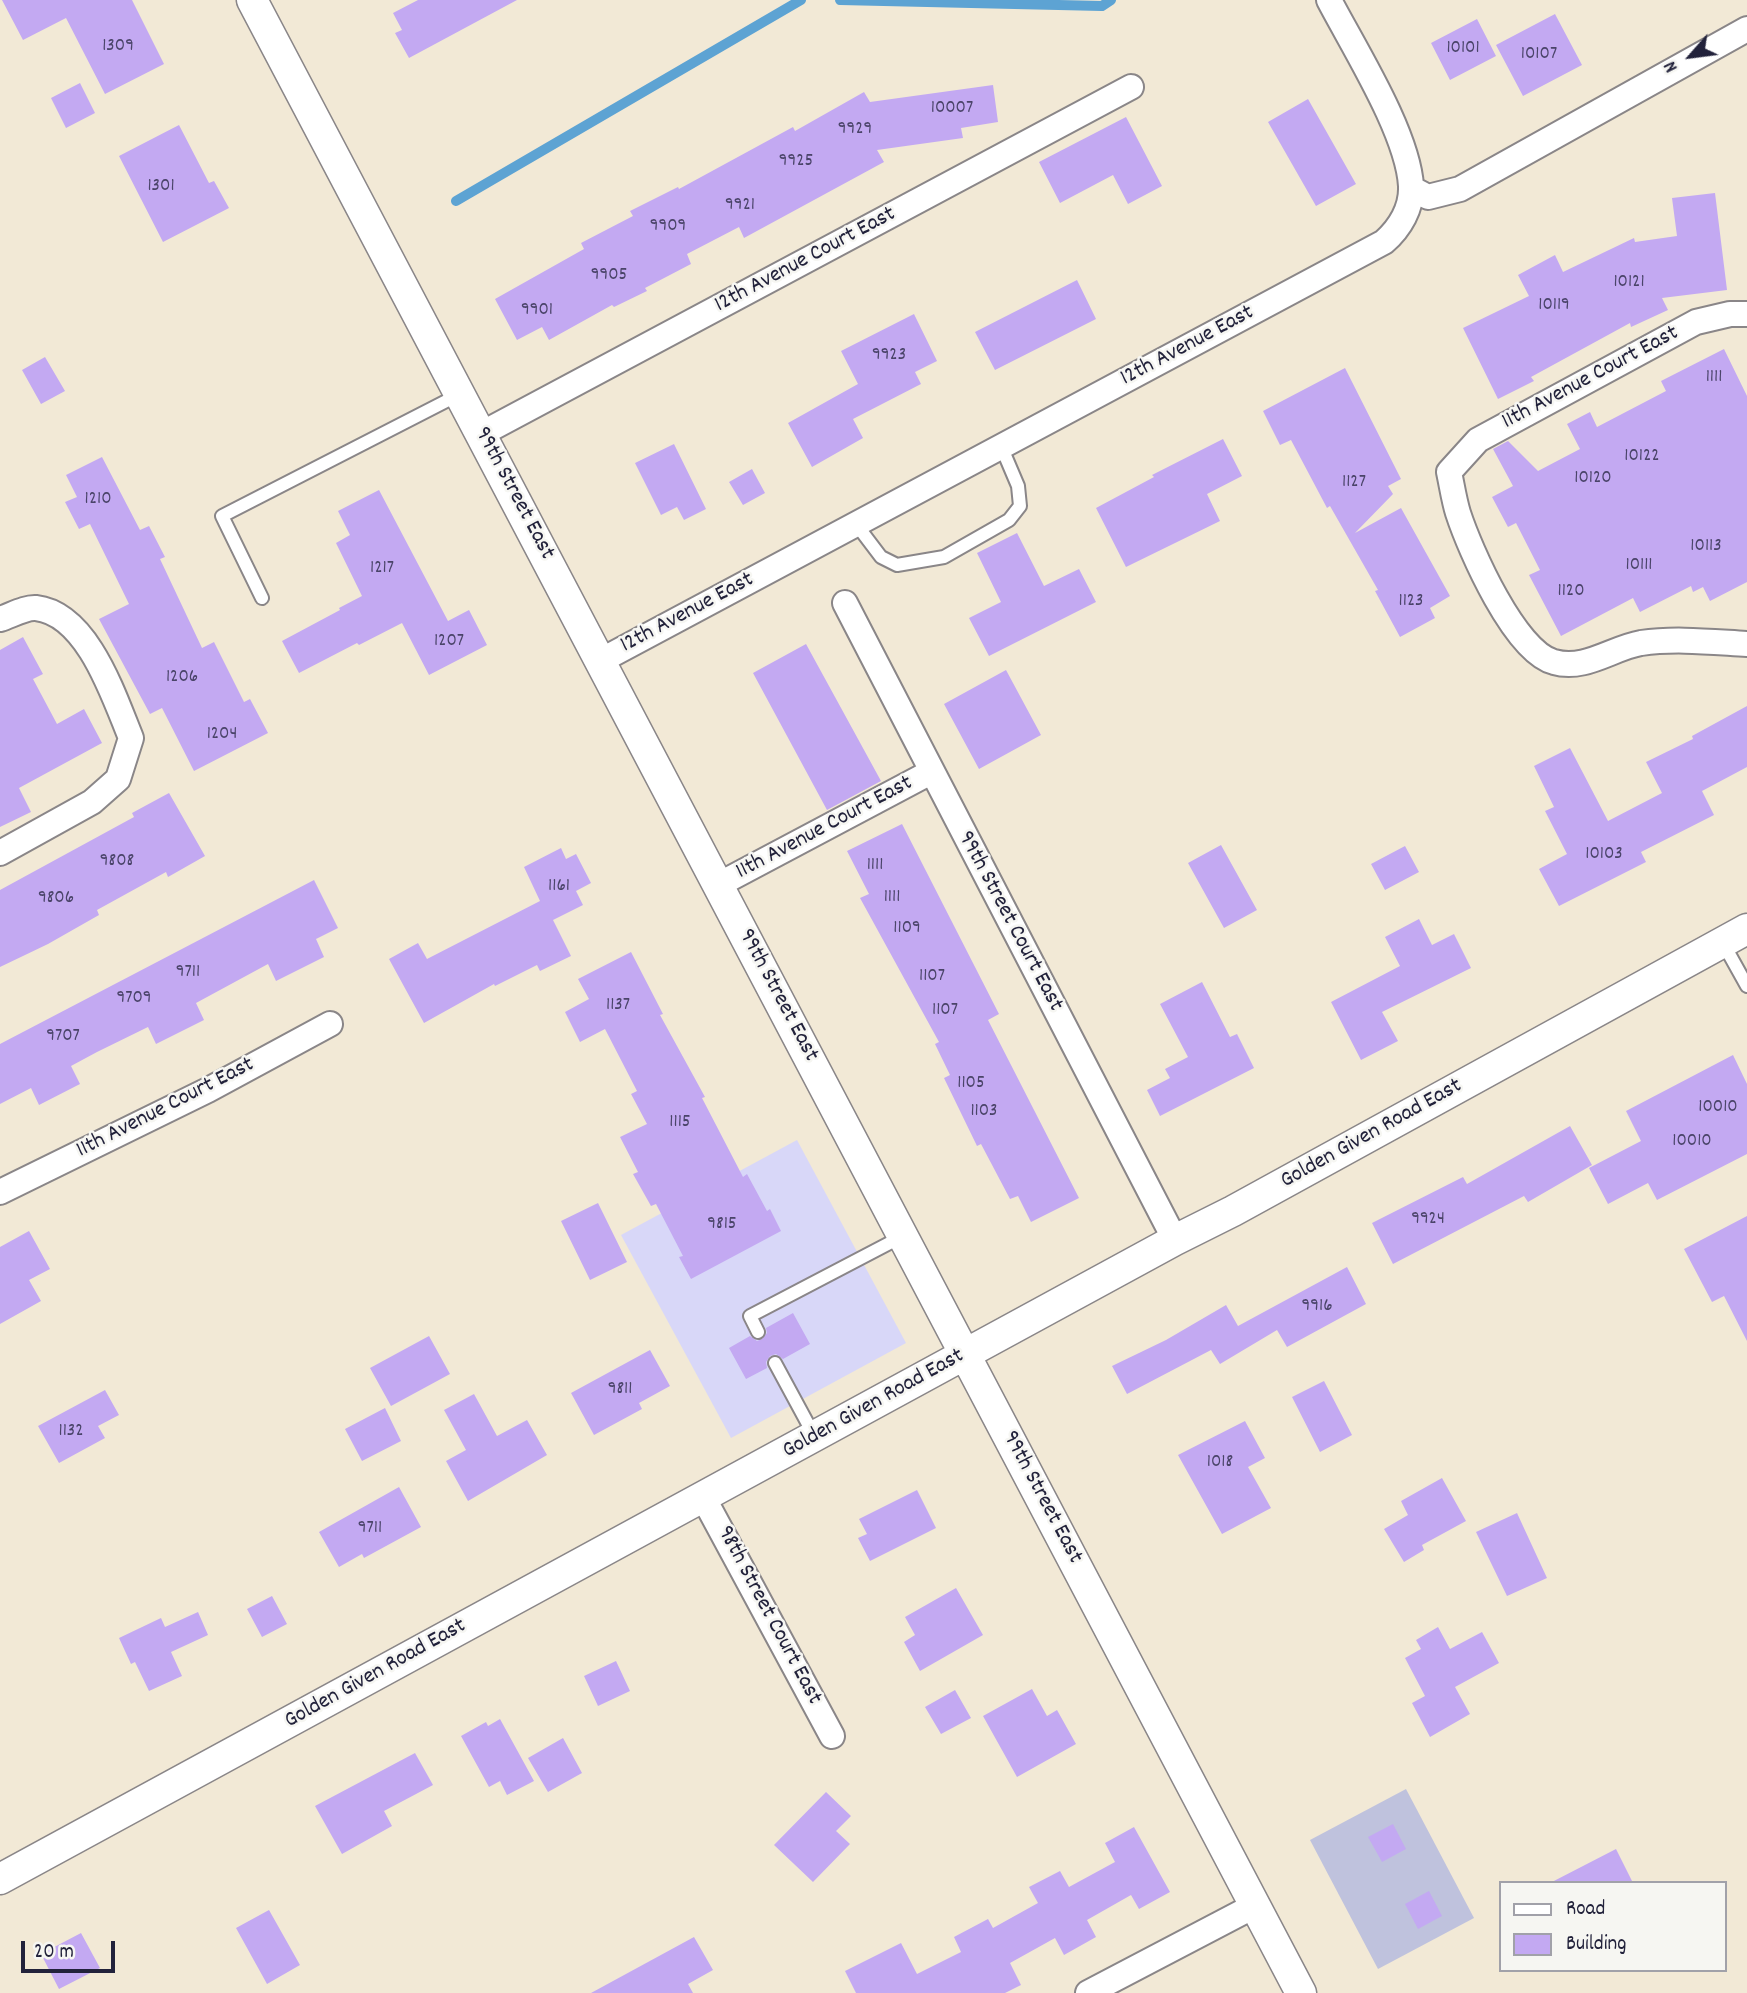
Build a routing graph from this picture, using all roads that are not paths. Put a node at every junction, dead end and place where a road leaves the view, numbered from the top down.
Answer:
1 (251, 0) edge
2 (1329, 0) edge
3 (1747, 29) edge
4 (1131, 87) dead end
5 (1411, 188) junction
6 (1747, 314) edge
7 (460, 394) junction
8 (481, 434) junction
9 (1002, 446) junction
10 (856, 524) junction
11 (262, 598) dead end
12 (845, 603) dead end
13 (0, 619) edge
14 (1747, 644) edge
15 (600, 661) junction
16 (931, 772) junction
17 (0, 853) edge
18 (718, 885) junction
19 (1735, 936) edge
20 (1747, 986) edge
21 (330, 1024) dead end
22 (0, 1192) edge
23 (903, 1236) junction
24 (1175, 1240) junction
25 (758, 1332) dead end
26 (966, 1354) junction
27 (775, 1363) dead end
28 (815, 1437) junction
29 (704, 1497) junction
30 (832, 1736) dead end
31 (0, 1879) edge
32 (1254, 1906) junction
33 (1088, 1993) edge
34 (1301, 1993) edge

1 - 7 street, 99th Street East
2 - 5 street
3 - 5 street
4 - 8 street, 12th Avenue Court East
5 - 9 street, 12th Avenue East
6 - 14 street, 11th Avenue Court East
7 - 8 street, 99th Street East
7 - 11 lane
8 - 15 street, 99th Street East
9 - 10 street, 12th Avenue East
9 - 10 lane
10 - 15 street, 12th Avenue East
12 - 16 street, 99th Street Court East
13 - 17 street
15 - 18 street, 99th Street East
16 - 18 street, 11th Avenue Court East
16 - 24 street, 99th Street Court East
18 - 23 street, 99th Street East
19 - 20 lane
19 - 24 street, Golden Given Road East
21 - 22 street, 11th Avenue Court East
23 - 25 lane
23 - 26 street, 99th Street East
24 - 26 street, Golden Given Road East
26 - 28 street, Golden Given Road East
26 - 32 street, 99th Street East
27 - 28 lane
28 - 29 street, Golden Given Road East
29 - 30 street, 98th Street Court East
29 - 31 street, Golden Given Road East
32 - 33 street
32 - 34 street, 99th Street East

